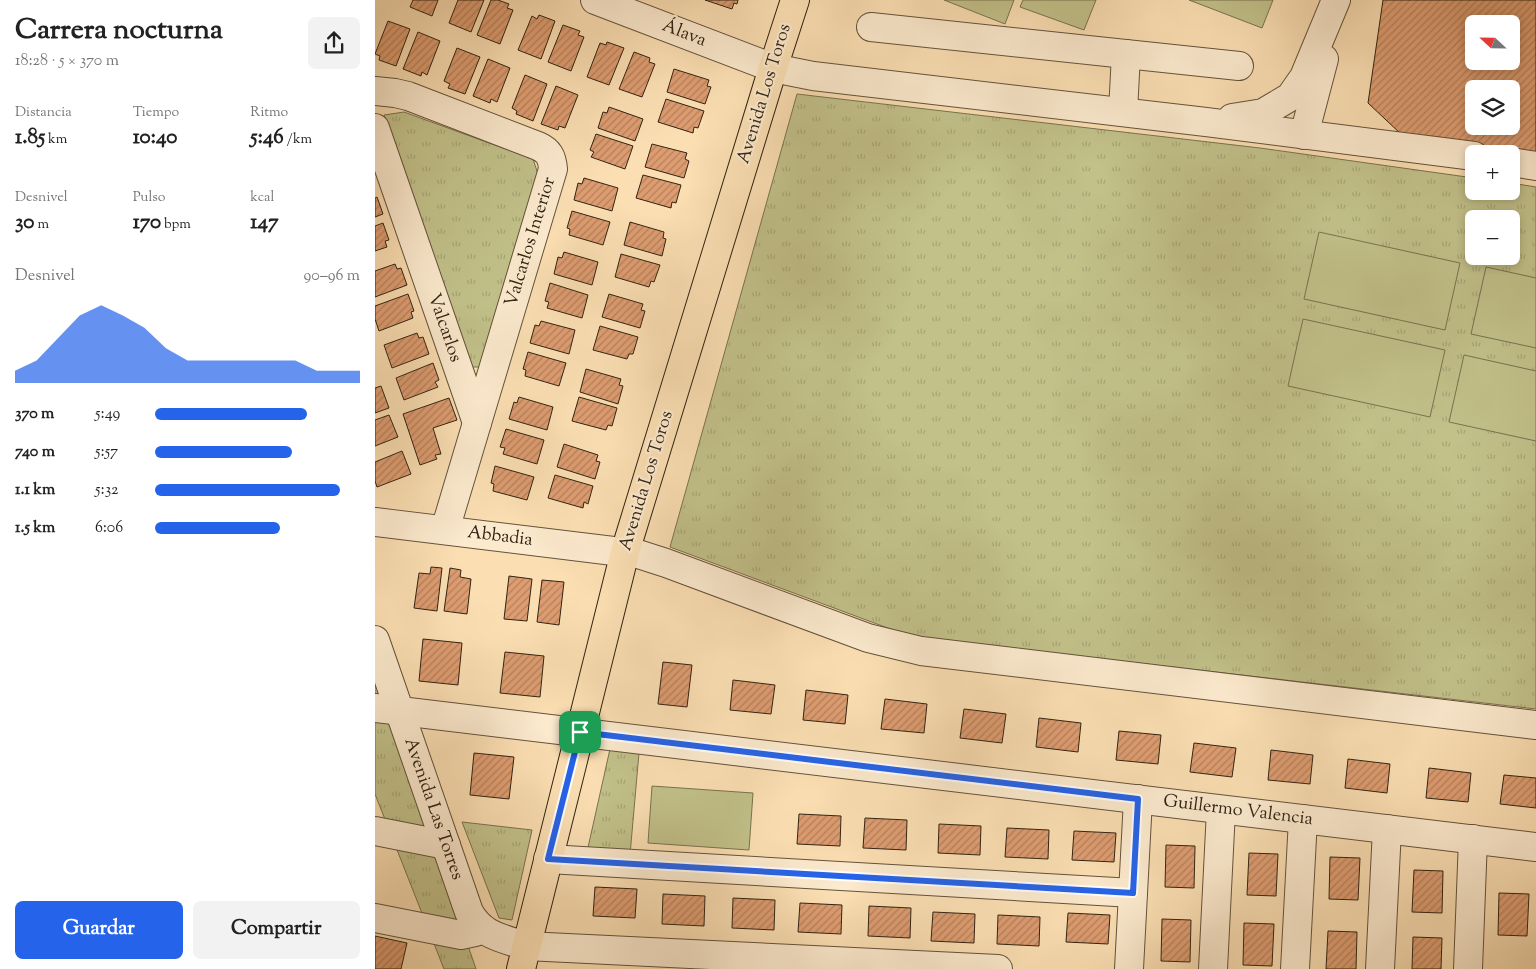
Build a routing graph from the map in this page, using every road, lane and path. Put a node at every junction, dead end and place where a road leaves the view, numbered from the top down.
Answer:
1 (595, 0) edge
2 (795, 0) edge
3 (1336, 0) edge
4 (1340, 0) edge
5 (871, 27) dead end
6 (1125, 54) junction
7 (1239, 66) dead end
8 (773, 68) junction
9 (375, 91) edge
10 (1123, 112) junction
11 (1206, 122) junction
12 (375, 128) edge
13 (1304, 135) junction
14 (1465, 155) edge
15 (1520, 163) edge
16 (1536, 166) edge
17 (477, 423) junction
18 (375, 522) edge
19 (445, 530) junction
20 (625, 552) junction
21 (375, 640) edge
22 (388, 710) edge
23 (1536, 725) edge
24 (580, 732) junction
25 (1138, 799) junction
26 (1221, 810) junction
27 (1303, 819) junction
28 (1387, 829) junction
29 (375, 831) edge
30 (1473, 840) junction
31 (446, 845) junction
32 (1536, 847) edge
33 (548, 859) junction
34 (1133, 893) junction
35 (375, 918) edge
36 (481, 929) junction
37 (524, 957) edge
38 (998, 969) edge
39 (1129, 969) edge
40 (1213, 969) edge
41 (1295, 969) edge
42 (1380, 969) edge
43 (1467, 969) edge

1 - 8 street, Álava
2 - 8 main road, Avenida Los Toros
3 - 11 street
4 - 13 street
5 - 6 street
6 - 7 street
6 - 10 street
8 - 10 street, Álava
8 - 20 main road, Avenida Los Toros
9 - 17 street, Valcarlos Interior
10 - 11 street, Álava
11 - 13 street, Álava
12 - 17 street, Valcarlos
13 - 14 street, Álava
15 - 16 street
17 - 19 street
18 - 19 street, Abbadia
19 - 20 street, Abbadia
20 - 23 street, Abbadia
20 - 24 main road, Avenida Los Toros
21 - 22 street, Avenida Las Torres
22 - 24 street, Guillermo Valencia
22 - 31 street, Avenida Las Torres
24 - 25 street, Guillermo Valencia
24 - 33 main road, Avenida Los Toros
25 - 26 street, Guillermo Valencia
25 - 34 street
26 - 27 street, Guillermo Valencia
26 - 40 street
27 - 28 street, Guillermo Valencia
27 - 41 street
28 - 30 street, Guillermo Valencia
28 - 42 street
29 - 31 street
30 - 32 street, Guillermo Valencia
30 - 43 street
31 - 36 street, Avenida Las Torres
33 - 34 street
33 - 37 main road, Avenida Los Toros
34 - 39 street
35 - 36 street
36 - 37 street
37 - 38 street

